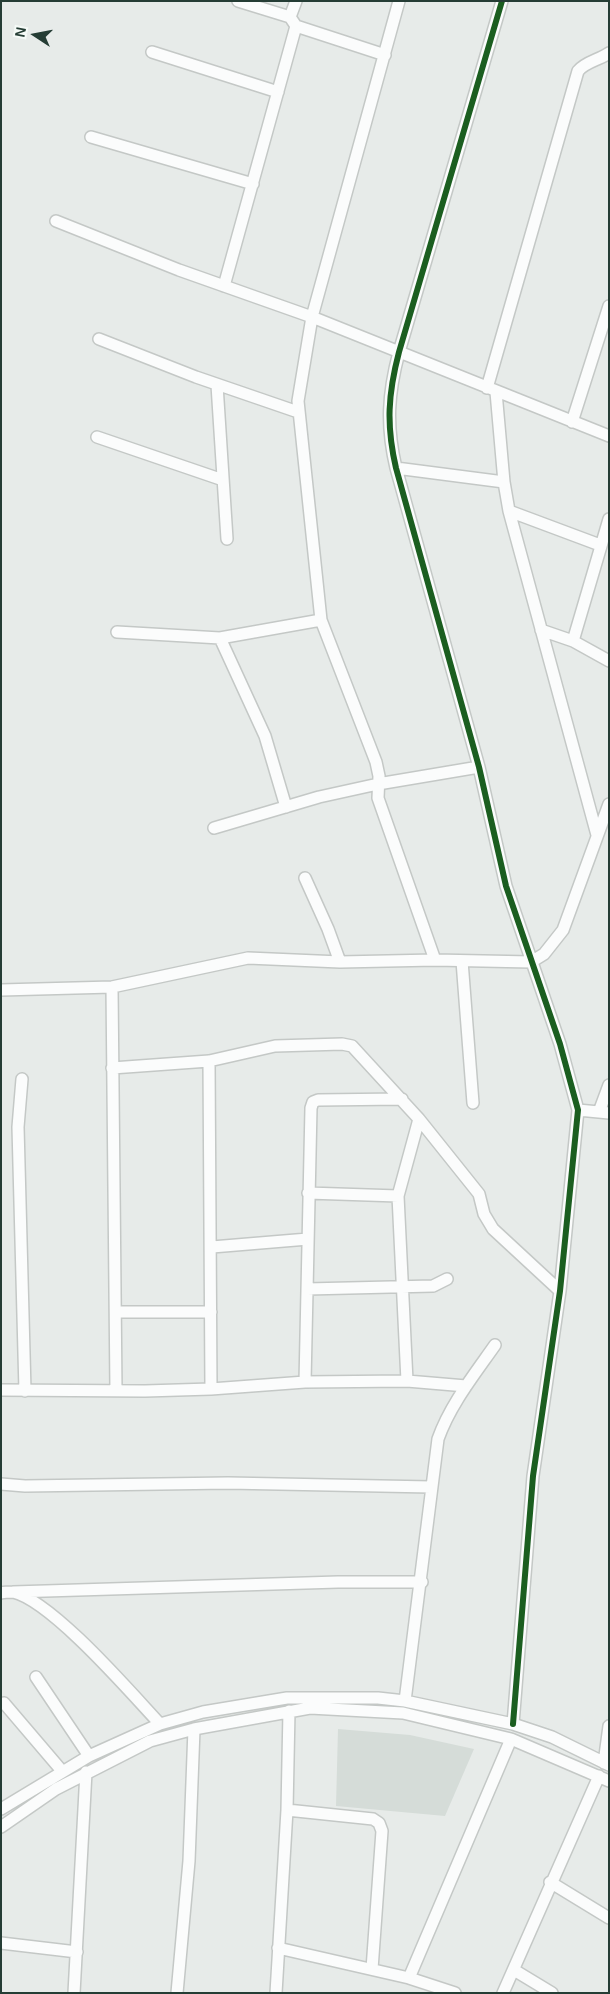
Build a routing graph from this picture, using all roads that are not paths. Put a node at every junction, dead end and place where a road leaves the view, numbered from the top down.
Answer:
1 (238, 1) edge
2 (296, 1) edge
3 (399, 1) edge
4 (502, 1) edge
5 (293, 22) junction
6 (152, 52) dead end
7 (609, 53) edge
8 (385, 55) junction
9 (278, 92) junction
10 (92, 137) dead end
11 (253, 184) junction
12 (56, 221) dead end
13 (224, 286) junction
14 (609, 306) edge
15 (312, 317) junction
16 (100, 339) dead end
17 (398, 352) junction
18 (217, 385) junction
19 (491, 390) junction
20 (298, 412) junction
21 (572, 422) junction
22 (609, 436) edge
23 (97, 437) dead end
24 (396, 468) junction
25 (223, 480) junction
26 (504, 482) junction
27 (509, 512) junction
28 (609, 518) edge
29 (227, 539) dead end
30 (600, 545) junction
31 (321, 620) junction
32 (542, 630) junction
33 (117, 632) dead end
34 (220, 638) junction
35 (572, 641) junction
36 (609, 661) edge
37 (479, 768) junction
38 (378, 784) junction
39 (609, 804) edge
40 (286, 807) junction
41 (214, 828) dead end
42 (597, 835) junction
43 (305, 878) dead end
44 (435, 960) junction
45 (340, 962) junction
46 (462, 962) junction
47 (531, 962) junction
48 (112, 987) junction
49 (1, 990) edge
50 (210, 1061) junction
51 (112, 1068) junction
52 (22, 1079) dead end
53 (609, 1085) edge
54 (402, 1099) junction
55 (474, 1103) dead end
56 (578, 1110) junction
57 (604, 1112) edge
58 (419, 1120) junction
59 (308, 1193) junction
60 (398, 1196) junction
61 (308, 1239) junction
62 (212, 1247) junction
63 (447, 1279) dead end
64 (403, 1287) junction
65 (307, 1290) junction
66 (560, 1291) junction
67 (116, 1312) junction
68 (211, 1312) junction
69 (495, 1345) dead end
70 (407, 1381) junction
71 (305, 1382) junction
72 (466, 1386) junction
73 (211, 1389) junction
74 (1, 1390) edge
75 (24, 1391) junction
76 (116, 1391) junction
77 (1, 1484) edge
78 (430, 1487) junction
79 (422, 1582) junction
80 (7, 1592) edge
81 (36, 1677) dead end
82 (405, 1701) junction
83 (4, 1703) dead end
84 (289, 1711) junction
85 (160, 1724) junction
86 (513, 1724) junction
87 (609, 1726) edge
88 (194, 1729) junction
89 (511, 1739) junction
90 (88, 1756) junction
91 (606, 1764) edge
92 (62, 1771) junction
93 (86, 1772) junction
94 (604, 1778) edge
95 (1, 1810) edge
96 (287, 1810) junction
97 (1, 1827) edge
98 (550, 1882) junction
99 (609, 1918) edge
100 (1, 1943) edge
101 (278, 1948) junction
102 (77, 1952) junction
103 (372, 1970) junction
104 (514, 1970) junction
105 (409, 1978) junction
106 (74, 1993) edge
107 (177, 1993) edge
108 (276, 1993) edge
109 (455, 1993) edge
110 (503, 1993) edge
111 (552, 1993) edge

1 - 5 street
2 - 5 street
3 - 8 street
4 - 17 street
5 - 8 street
5 - 9 street
6 - 9 street
7 - 19 street
8 - 15 street
9 - 11 street
10 - 11 street
11 - 13 street
12 - 13 street
13 - 15 street
14 - 21 street
15 - 17 street
15 - 20 street
16 - 18 street
17 - 19 street
17 - 24 street
18 - 20 street
18 - 25 street
19 - 21 street
19 - 26 street
20 - 31 street
21 - 22 street
23 - 25 street
24 - 26 street
24 - 37 street
25 - 29 street
26 - 27 street
27 - 30 street
27 - 32 street
28 - 30 street
30 - 35 street
31 - 34 street
31 - 38 street
32 - 35 street
32 - 42 street
33 - 34 street
34 - 40 street
35 - 36 street
37 - 38 street
37 - 47 street
38 - 40 street
38 - 44 street
39 - 42 street
40 - 41 street
42 - 47 street
43 - 45 street
44 - 45 street
44 - 46 street
45 - 48 street
46 - 47 street
46 - 55 street
47 - 56 street
48 - 49 street
48 - 51 street
50 - 51 street
50 - 54 street
50 - 62 street
51 - 67 street
52 - 75 street
53 - 57 street
54 - 58 street
54 - 59 street
56 - 57 street
56 - 66 street
58 - 60 street
58 - 66 street
59 - 60 street
59 - 61 street
60 - 64 street
61 - 62 street
61 - 65 street
62 - 68 street
63 - 64 street
64 - 65 street
64 - 70 street
65 - 71 street
66 - 86 street
67 - 68 street
67 - 76 street
68 - 73 street
69 - 72 street
70 - 71 street
70 - 72 street
71 - 73 street
72 - 78 street
73 - 76 street
74 - 75 street
75 - 76 street
77 - 78 street
78 - 79 street
79 - 80 street
79 - 82 street
80 - 85 street
81 - 90 street
82 - 85 street
82 - 86 street
83 - 92 street
84 - 88 street
84 - 89 street
84 - 96 street
85 - 90 street
86 - 91 street
87 - 91 street
88 - 93 street
88 - 107 street
89 - 94 street
89 - 105 street
90 - 92 street
92 - 95 street
93 - 97 street
93 - 102 street
94 - 98 street
96 - 101 street
96 - 103 street
98 - 99 street
98 - 104 street
100 - 102 street
101 - 103 street
101 - 108 street
102 - 106 street
103 - 105 street
104 - 110 street
104 - 111 street
105 - 109 street

